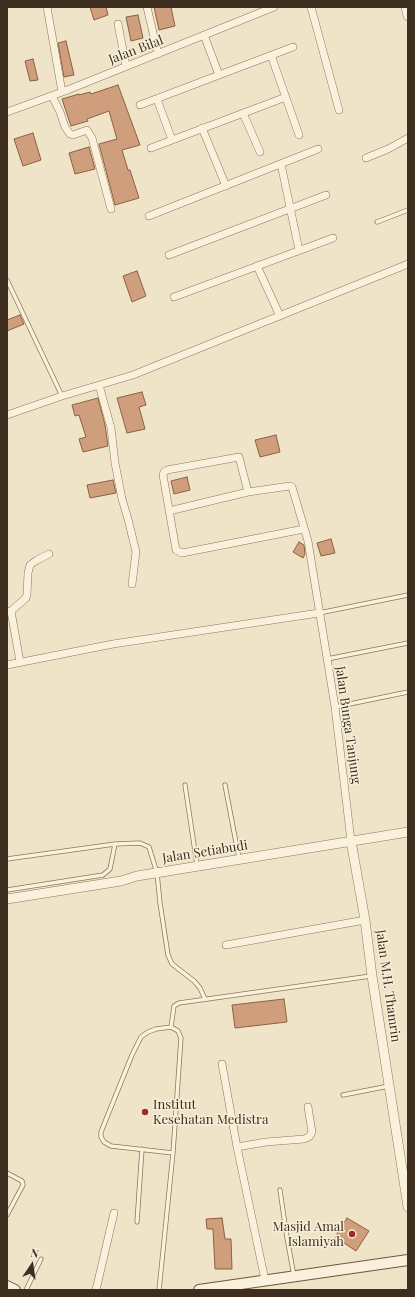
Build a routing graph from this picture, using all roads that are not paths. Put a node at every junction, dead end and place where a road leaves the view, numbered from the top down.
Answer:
1 (47, 7) edge
2 (147, 7) edge
3 (274, 7) edge
4 (311, 7) edge
5 (406, 7) edge
6 (408, 16) edge
7 (118, 24) dead end
8 (204, 35) junction
9 (292, 46) dead end
10 (158, 54) junction
11 (271, 55) junction
12 (126, 66) junction
13 (219, 75) junction
14 (62, 92) junction
15 (52, 96) junction
16 (286, 97) junction
17 (156, 99) junction
18 (140, 105) dead end
19 (339, 110) dead end
20 (7, 112) edge
21 (244, 113) junction
22 (202, 128) junction
23 (299, 135) dead end
24 (408, 138) edge
25 (172, 140) junction
26 (151, 148) dead end
27 (318, 150) dead end
28 (260, 152) dead end
29 (366, 158) dead end
30 (281, 164) junction
31 (226, 186) junction
32 (326, 195) dead end
33 (110, 209) dead end
34 (290, 209) junction
35 (408, 210) edge
36 (149, 216) dead end
37 (377, 222) dead end
38 (333, 238) dead end
39 (299, 250) junction
40 (169, 255) dead end
41 (408, 264) edge
42 (257, 266) junction
43 (7, 280) edge
44 (174, 297) dead end
45 (280, 316) junction
46 (99, 385) junction
47 (62, 396) junction
48 (7, 415) edge
49 (248, 492) junction
50 (169, 511) junction
51 (304, 529) junction
52 (49, 554) dead end
53 (132, 584) dead end
54 (408, 595) edge
55 (9, 612) edge
56 (320, 613) junction
57 (408, 643) edge
58 (327, 659) junction
59 (20, 662) junction
60 (7, 664) edge
61 (408, 692) edge
62 (335, 706) junction
63 (185, 785) dead end
64 (225, 785) dead end
65 (408, 832) edge
66 (351, 841) junction
67 (115, 844) junction
68 (7, 858) edge
69 (239, 859) junction
70 (197, 866) junction
71 (157, 873) junction
72 (7, 890) edge
73 (7, 899) edge
74 (365, 920) junction
75 (226, 945) dead end
76 (372, 976) junction
77 (205, 999) junction
78 (171, 1027) junction
79 (222, 1064) dead end
80 (389, 1086) junction
81 (343, 1095) dead end
82 (308, 1107) dead end
83 (237, 1147) junction
84 (142, 1149) junction
85 (173, 1153) junction
86 (7, 1173) edge
87 (280, 1190) dead end
88 (408, 1207) edge
89 (114, 1213) dead end
90 (7, 1215) edge
91 (137, 1222) dead end
92 (41, 1259) dead end
93 (408, 1260) edge
94 (294, 1276) junction
95 (265, 1280) junction
96 (7, 1286) edge
97 (15, 1290) edge
98 (26, 1290) edge
99 (96, 1290) edge
100 (159, 1290) edge
101 (199, 1290) edge

1 - 14 street
2 - 10 street
3 - 8 street, Jalan Bilal
4 - 19 street
5 - 6 street
7 - 12 street
8 - 10 street, Jalan Bilal
8 - 13 street
9 - 11 street
10 - 12 street, Jalan Bilal
11 - 13 street
11 - 16 street
12 - 14 street, Jalan Bilal
13 - 17 street
14 - 15 street, Jalan Bilal
15 - 20 street, Jalan Bilal
15 - 33 street
16 - 21 street
16 - 23 street
17 - 18 street
17 - 25 street
21 - 22 street
21 - 28 street
22 - 25 street
22 - 31 street
24 - 29 street
25 - 26 street
27 - 30 street
30 - 31 street
30 - 34 street
31 - 36 street
32 - 34 street
34 - 39 street
34 - 40 street
35 - 37 lane
38 - 39 street
39 - 42 street
41 - 45 street
42 - 44 street
42 - 45 street
43 - 47 lane
45 - 46 street
46 - 47 street
46 - 53 street
47 - 48 street
49 - 50 street
49 - 50 street
49 - 51 street, Jalan Bunga Tanjung
50 - 51 street
51 - 56 street, Jalan Bunga Tanjung
52 - 55 street
54 - 56 lane
55 - 59 street
56 - 58 street, Jalan Bunga Tanjung
56 - 59 street
57 - 58 lane
58 - 62 street, Jalan Bunga Tanjung
59 - 60 street
61 - 62 lane
62 - 66 street, Jalan Bunga Tanjung
63 - 70 lane
64 - 69 lane
65 - 66 street, Jalan Setiabudi
66 - 69 street, Jalan Setiabudi
66 - 74 street, Jalan M.H. Thamrin
67 - 68 lane
67 - 71 lane
67 - 72 lane
69 - 70 street, Jalan Setiabudi
70 - 71 street, Jalan Setiabudi
71 - 73 street, Jalan Setiabudi
71 - 77 lane
74 - 75 street
74 - 76 street, Jalan M.H. Thamrin
76 - 77 lane
76 - 80 street, Jalan M.H. Thamrin
77 - 78 lane
78 - 84 lane
78 - 85 lane
79 - 83 street
80 - 81 lane
80 - 88 street, Jalan M.H. Thamrin
82 - 83 street
83 - 95 street
84 - 85 lane
84 - 91 lane
85 - 100 lane
86 - 90 lane
87 - 94 lane
89 - 99 street
92 - 98 lane
93 - 94 main road
94 - 95 main road
95 - 101 main road
96 - 97 main road

